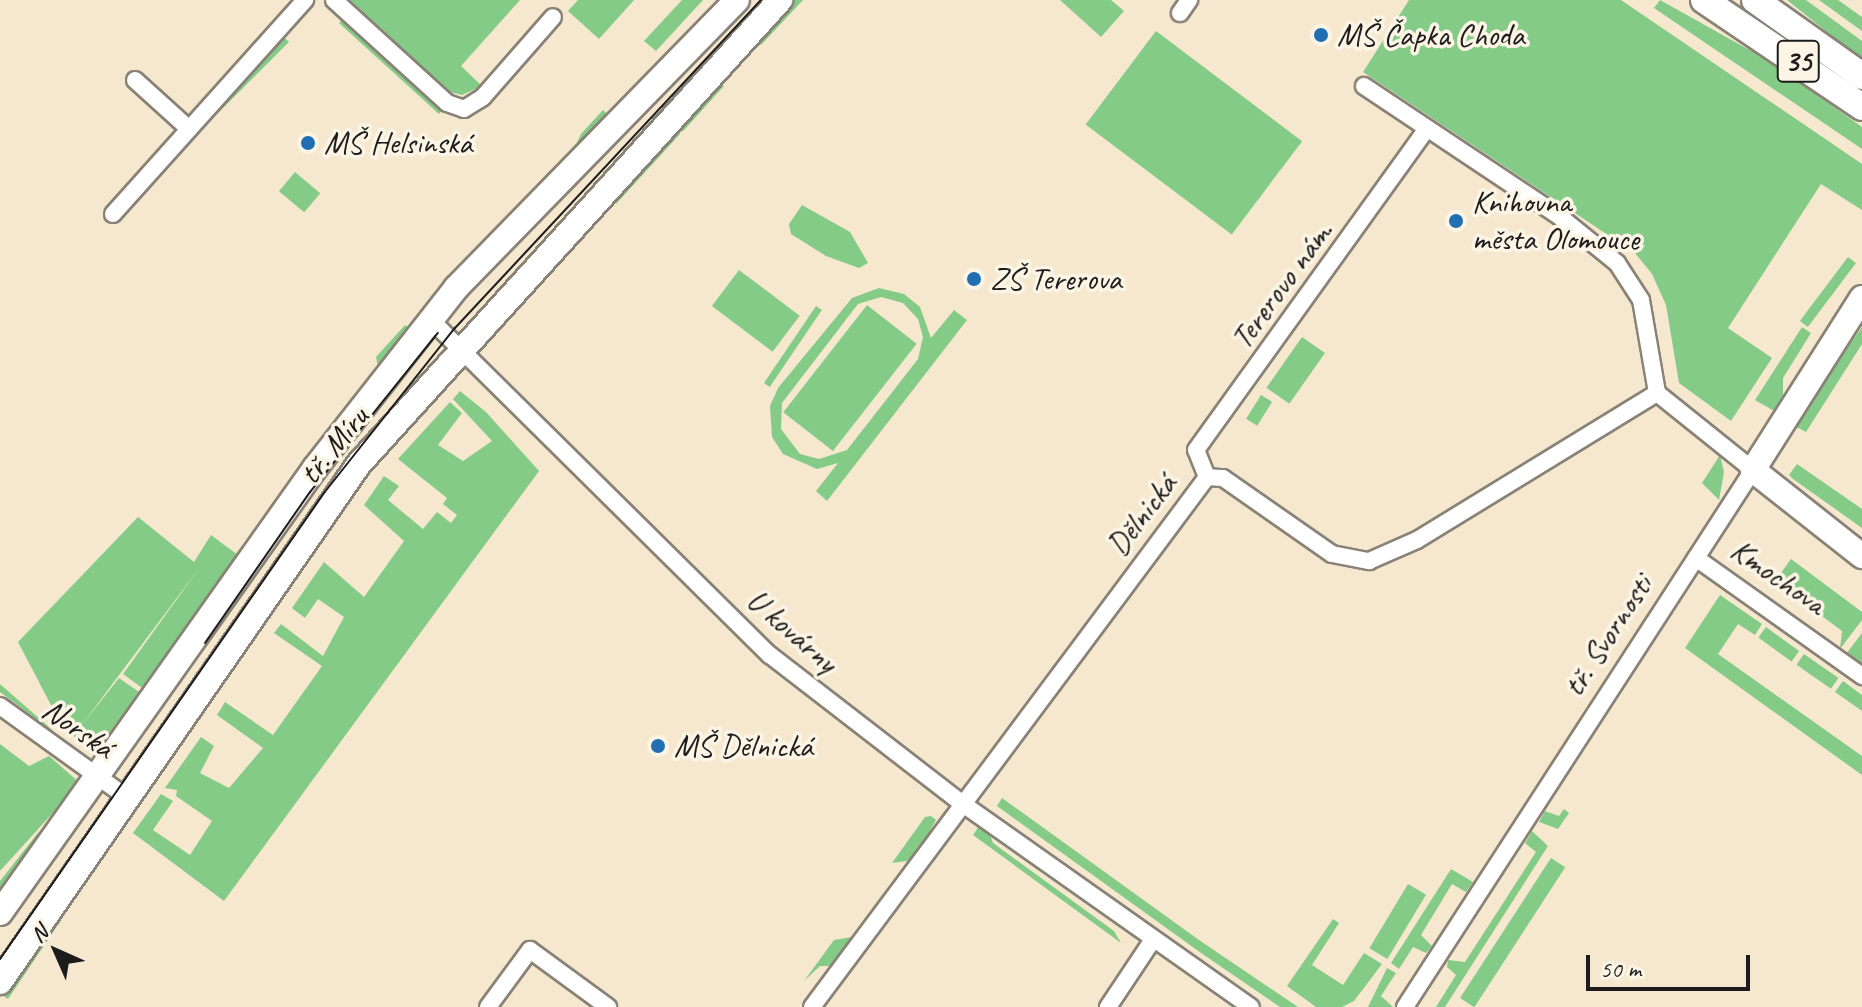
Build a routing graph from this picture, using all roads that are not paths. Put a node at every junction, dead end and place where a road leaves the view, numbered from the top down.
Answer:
1 (305, 0) edge
2 (334, 0) edge
3 (737, 0) edge
4 (780, 0) edge
5 (1704, 0) edge
6 (1755, 0) edge
7 (553, 17) dead end
8 (1862, 76) edge
9 (135, 80) dead end
10 (1364, 86) dead end
11 (1862, 107) edge
12 (1427, 128) junction
13 (189, 129) junction
14 (113, 214) dead end
15 (1862, 298) edge
16 (432, 321) junction
17 (461, 349) junction
18 (1657, 393) junction
19 (1753, 470) junction
20 (1207, 477) junction
21 (1862, 556) edge
22 (1696, 558) junction
23 (1862, 676) edge
24 (0, 706) edge
25 (99, 778) junction
26 (125, 796) junction
27 (963, 804) junction
28 (0, 913) edge
29 (1152, 941) junction
30 (0, 982) edge
31 (488, 1007) edge
32 (608, 1007) edge
33 (812, 1007) edge
34 (1108, 1007) edge
35 (1251, 1007) edge
36 (1405, 1007) edge

1 - 13 street
2 - 7 street
3 - 16 main road, tř. Míru
4 - 17 main road, tř. Míru
5 - 11 main road, 35
6 - 8 main road, 35
9 - 13 street
10 - 12 street
12 - 18 street
12 - 20 street, Tererovo nám.
13 - 14 street
15 - 19 main road, tř. Svornosti
16 - 17 street, U kovárny
16 - 25 main road, tř. Míru
17 - 26 main road, tř. Míru
17 - 27 street, U kovárny
18 - 19 street
18 - 20 street, Dělnická
19 - 21 main road, Kmochova
19 - 22 street, tř. Svornosti
20 - 27 street, Dělnická
22 - 23 street, Kmochova
22 - 36 street, tř. Svornosti
24 - 25 street, Norská
25 - 26 street, Norská
25 - 28 main road, tř. Míru
26 - 30 main road, tř. Míru
27 - 29 street, U kovárny
27 - 33 street, Dělnická
29 - 34 street
29 - 35 street, U kovárny
31 - 32 street

